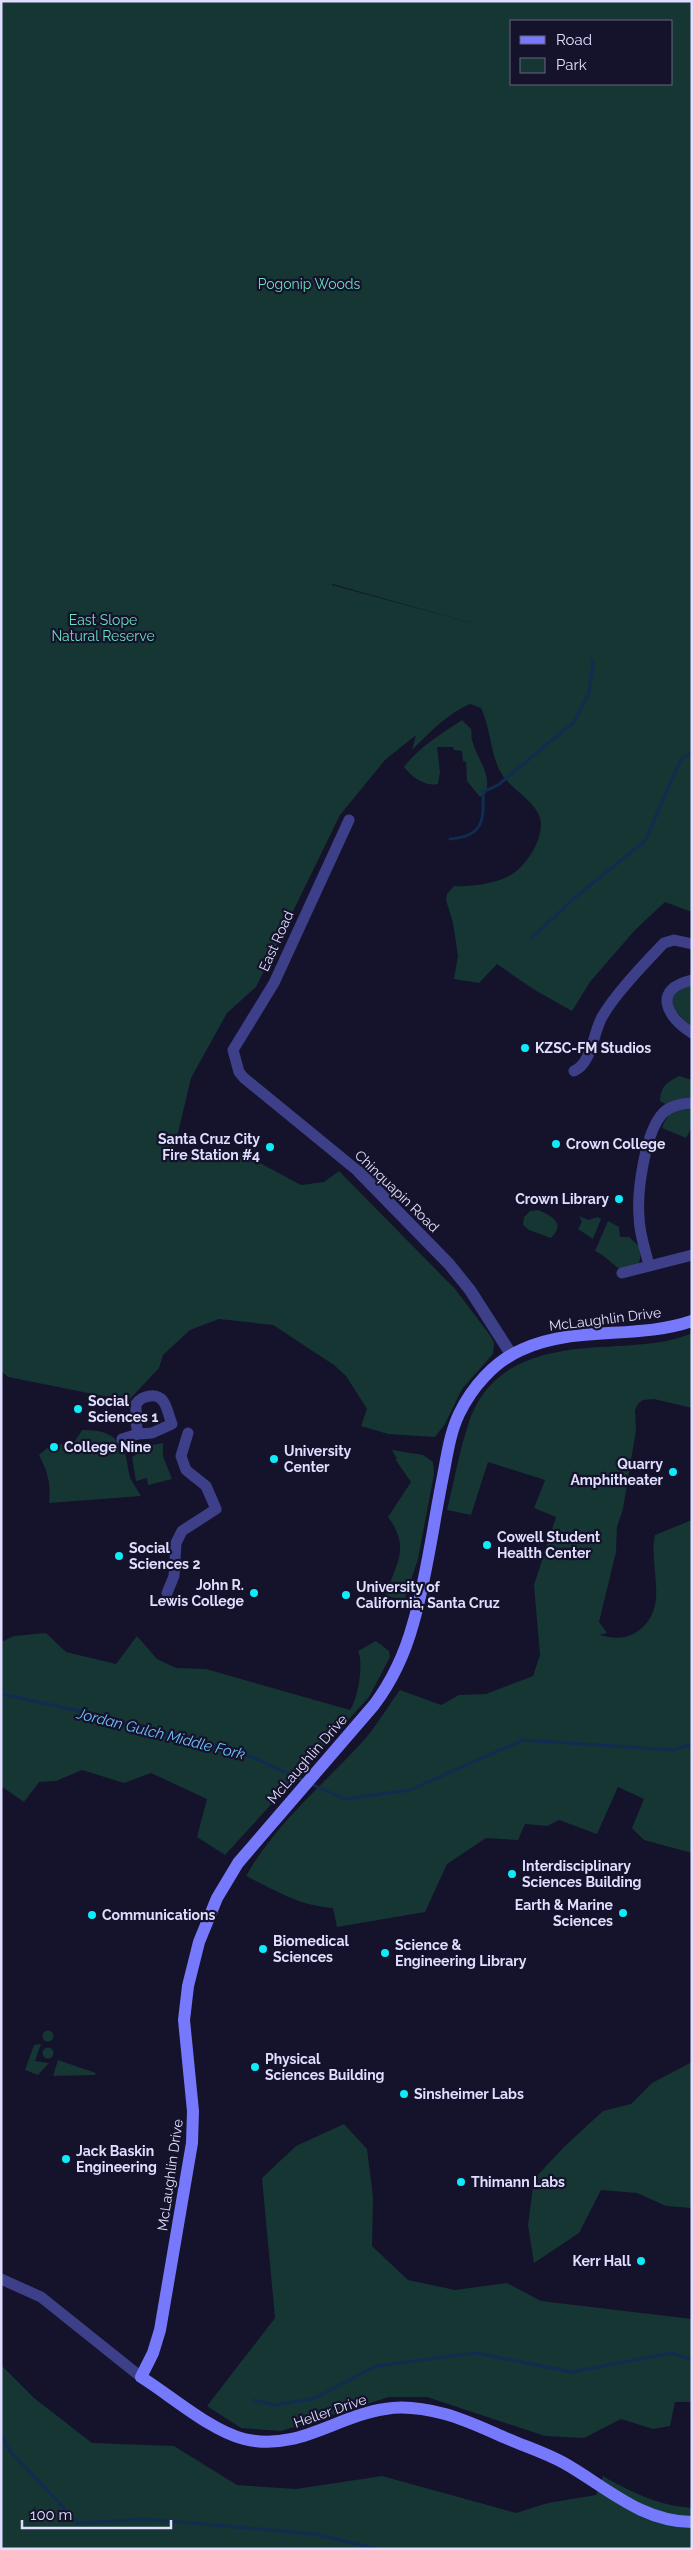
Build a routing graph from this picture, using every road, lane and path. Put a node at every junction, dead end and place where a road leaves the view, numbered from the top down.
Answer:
1 (349, 820) dead end
2 (692, 944) edge
3 (692, 980) edge
4 (692, 1033) edge
5 (574, 1071) dead end
6 (239, 1072) joint
7 (692, 1103) edge
8 (359, 1172) joint
9 (692, 1256) edge
10 (649, 1265) junction
11 (622, 1273) dead end
12 (692, 1321) edge
13 (511, 1354) junction
14 (138, 1434) junction
15 (188, 1434) dead end
16 (122, 1439) dead end
17 (167, 1593) dead end
18 (1, 2279) edge
19 (141, 2377) junction
20 (692, 2522) edge

1 - 6 street, East Road
2 - 5 street
3 - 4 street
6 - 8 street, Chinquapin Road
7 - 10 street
8 - 13 street, Chinquapin Road
9 - 10 street
10 - 11 street
12 - 13 main road, McLaughlin Drive
13 - 19 main road, McLaughlin Drive
14 - 14 street
14 - 16 street
15 - 17 street
18 - 19 street, Heller Drive
19 - 20 main road, Heller Drive

